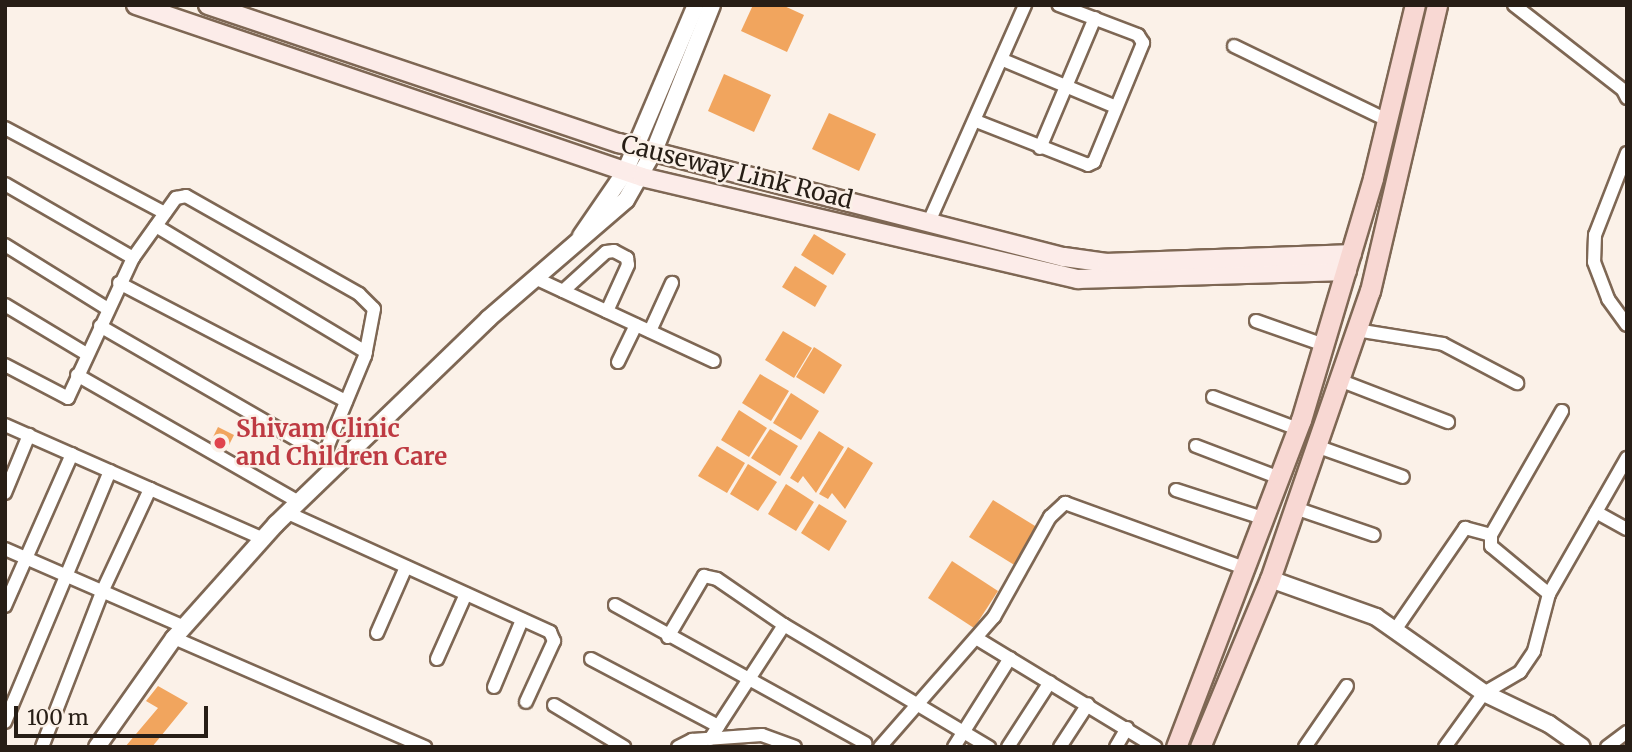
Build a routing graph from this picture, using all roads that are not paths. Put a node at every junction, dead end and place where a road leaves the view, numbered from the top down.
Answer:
1 (136, 5) edge
2 (208, 5) edge
3 (696, 5) edge
4 (712, 5) edge
5 (1025, 5) edge
6 (1059, 5) edge
7 (1415, 5) edge
8 (1437, 5) edge
9 (1514, 5) edge
10 (227, 8) edge
11 (1095, 18) junction
12 (219, 32) junction
13 (1234, 46) dead end
14 (1003, 60) junction
15 (1065, 86) junction
16 (1627, 98) edge
17 (1116, 107) junction
18 (1387, 120) junction
19 (976, 121) junction
20 (5, 128) edge
21 (1040, 148) junction
22 (646, 149) junction
23 (1627, 153) edge
24 (634, 175) junction
25 (5, 184) edge
26 (165, 213) junction
27 (928, 224) junction
28 (156, 226) junction
29 (5, 245) edge
30 (133, 258) junction
31 (1349, 262) junction
32 (535, 278) junction
33 (119, 283) junction
34 (672, 283) dead end
35 (563, 291) junction
36 (5, 305) edge
37 (108, 309) junction
38 (607, 311) junction
39 (1256, 321) dead end
40 (1627, 324) edge
41 (636, 325) junction
42 (100, 326) junction
43 (1356, 330) junction
44 (650, 331) junction
45 (1324, 345) junction
46 (366, 352) junction
47 (85, 353) junction
48 (714, 361) dead end
49 (618, 362) dead end
50 (5, 365) edge
51 (77, 375) junction
52 (1339, 380) junction
53 (1517, 383) dead end
54 (1213, 397) dead end
55 (346, 401) junction
56 (1562, 411) dead end
57 (1448, 422) dead end
58 (5, 425) edge
59 (1298, 429) junction
60 (29, 435) junction
61 (1196, 446) dead end
62 (1316, 446) junction
63 (72, 454) junction
64 (324, 455) junction
65 (1627, 457) edge
66 (338, 464) junction
67 (110, 471) junction
68 (1403, 477) dead end
69 (1280, 478) junction
70 (150, 489) junction
71 (1176, 490) dead end
72 (5, 493) edge
73 (293, 507) junction
74 (1295, 508) junction
75 (1596, 512) junction
76 (1266, 519) junction
77 (1627, 529) edge
78 (1374, 534) dead end
79 (1491, 535) junction
80 (262, 539) junction
81 (5, 550) edge
82 (26, 558) junction
83 (406, 567) junction
84 (1247, 569) junction
85 (66, 576) junction
86 (1270, 579) junction
87 (102, 592) junction
88 (466, 594) junction
89 (1549, 594) junction
90 (615, 605) dead end
91 (5, 606) edge
92 (523, 620) junction
93 (784, 625) junction
94 (1395, 630) junction
95 (179, 633) junction
96 (377, 633) dead end
97 (668, 637) junction
98 (976, 638) junction
99 (1010, 658) junction
100 (437, 659) dead end
101 (591, 659) dead end
102 (748, 681) junction
103 (1050, 682) junction
104 (1347, 686) dead end
105 (494, 687) dead end
106 (1484, 693) junction
107 (526, 702) dead end
108 (921, 702) junction
109 (1088, 704) junction
110 (554, 705) dead end
111 (5, 722) edge
112 (718, 726) junction
113 (1127, 728) junction
114 (963, 730) junction
115 (1627, 732) edge
116 (710, 738) junction
117 (735, 742) edge
118 (864, 743) dead end
119 (42, 747) edge
120 (97, 747) edge
121 (425, 747) edge
122 (624, 747) edge
123 (678, 747) edge
124 (795, 747) edge
125 (880, 747) edge
126 (954, 747) edge
127 (989, 747) edge
128 (1008, 747) edge
129 (1060, 747) edge
130 (1116, 747) edge
131 (1155, 747) edge
132 (1176, 747) edge
133 (1200, 747) edge
134 (1305, 747) edge
135 (1446, 747) edge
136 (1582, 747) edge
137 (1607, 747) edge

1 - 12 main road, Causeway Link Road
2 - 10 main road, Causeway Link Road
3 - 22 street
4 - 22 street
5 - 14 street
6 - 11 street
7 - 18 main road
8 - 43 main road
9 - 16 street
10 - 12 street
10 - 22 main road, Causeway Link Road
11 - 15 street
11 - 17 street
12 - 24 main road, Causeway Link Road
13 - 18 street
14 - 15 street
14 - 19 street
15 - 17 street
15 - 21 street
17 - 21 street
18 - 31 main road
19 - 21 street
19 - 27 street
20 - 26 street
22 - 24 street
22 - 27 main road, Causeway Link Road
23 - 40 street
24 - 31 main road, Causeway Link Road
24 - 32 street
25 - 30 street
26 - 28 street
26 - 46 street
27 - 31 main road, Causeway Link Road
28 - 30 street
28 - 46 street
29 - 37 street
30 - 33 street
31 - 45 main road
32 - 35 street
32 - 66 street
33 - 37 street
33 - 55 street
34 - 44 street
35 - 38 street
35 - 38 street
36 - 47 street
37 - 42 street
38 - 41 street
39 - 45 street
41 - 44 street
41 - 49 street
42 - 47 street
42 - 64 street
43 - 52 main road
43 - 53 street
44 - 48 street
45 - 59 main road
46 - 55 street
47 - 51 street
50 - 51 street
51 - 73 street
52 - 57 street
52 - 62 main road
54 - 59 street
55 - 64 street
56 - 79 street
58 - 60 street
59 - 69 main road
60 - 63 street
60 - 72 street
61 - 69 street
62 - 68 street
62 - 74 main road
63 - 67 street
63 - 82 street
64 - 66 street
65 - 75 street
66 - 73 street
67 - 70 street
67 - 85 street
69 - 76 main road
70 - 80 street
70 - 87 street
71 - 76 street
73 - 80 street
73 - 83 street
74 - 78 street
74 - 86 main road
75 - 77 street
75 - 89 street
76 - 84 main road
79 - 89 street
79 - 94 street
80 - 95 street
81 - 82 street
82 - 85 street
82 - 91 street
83 - 88 street
83 - 96 street
84 - 98 street
84 - 132 main road
85 - 87 street
85 - 111 street
86 - 94 street
86 - 133 main road
87 - 95 street
87 - 119 street
88 - 92 street
88 - 100 street
89 - 106 street
90 - 97 street
92 - 105 street
92 - 107 street
93 - 97 street
93 - 102 street
93 - 108 street
94 - 106 street
95 - 120 street
95 - 121 street
97 - 102 street
98 - 99 street
98 - 108 street
99 - 103 street
99 - 114 street
101 - 112 street
102 - 112 street
102 - 118 street
103 - 109 street
103 - 128 street
104 - 134 street
106 - 135 street
106 - 136 street
108 - 114 street
108 - 125 street
109 - 113 street
109 - 129 street
110 - 122 street
112 - 116 street
113 - 130 street
113 - 131 street
114 - 126 street
114 - 127 street
115 - 137 street
116 - 117 street
116 - 123 street
117 - 124 street

